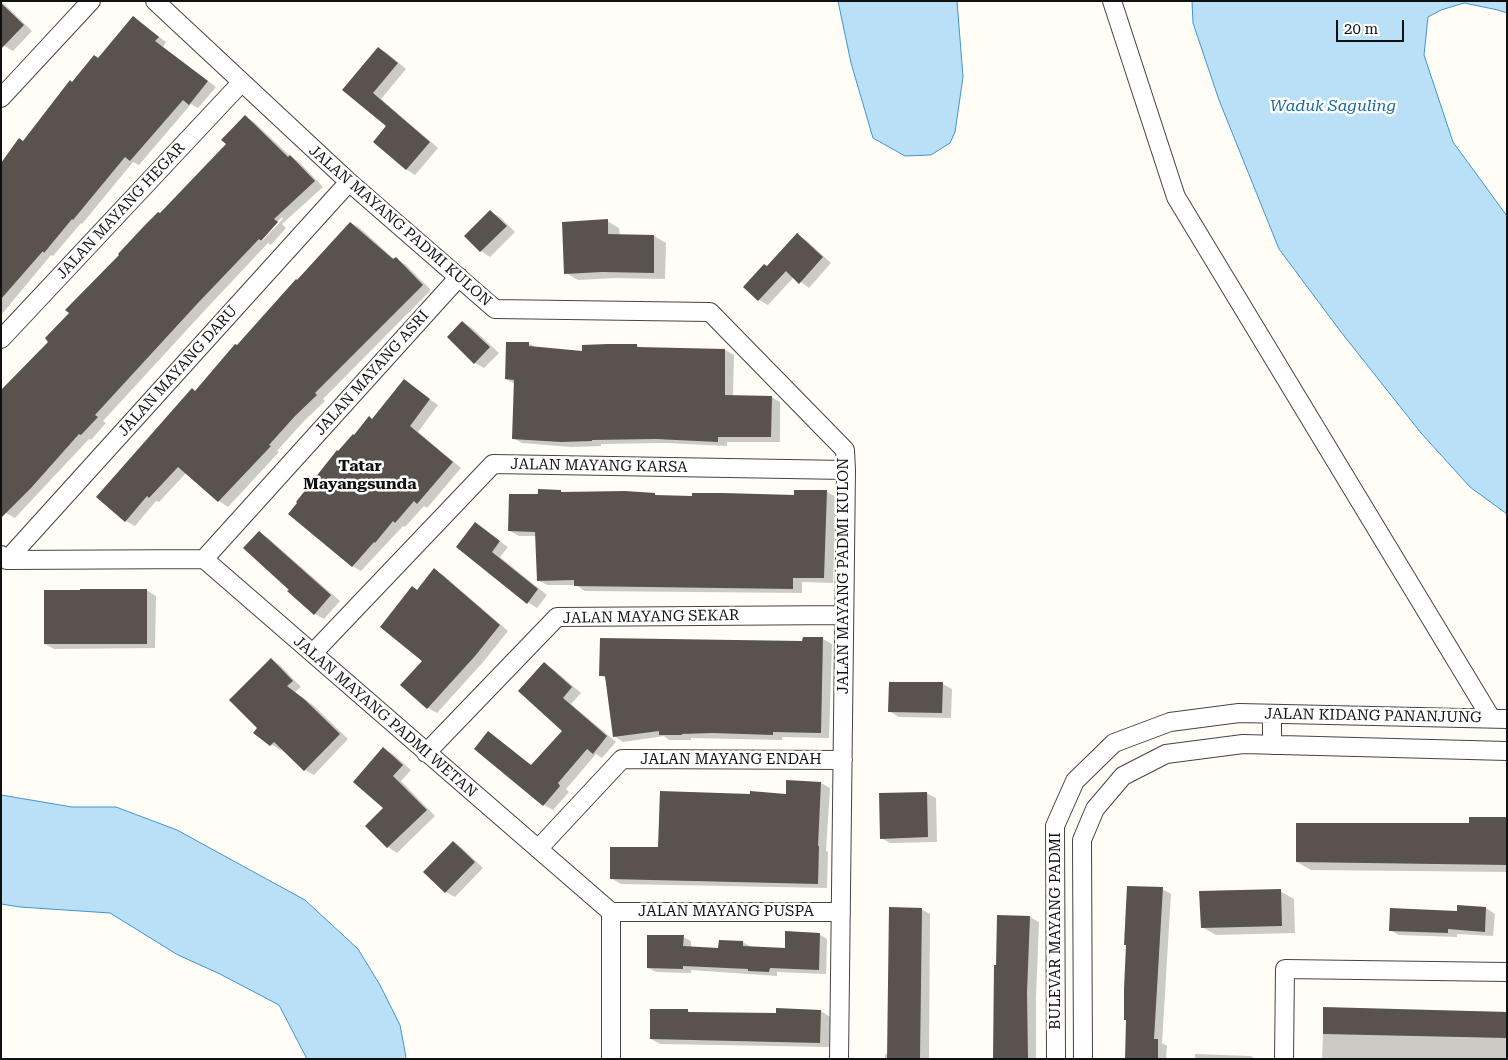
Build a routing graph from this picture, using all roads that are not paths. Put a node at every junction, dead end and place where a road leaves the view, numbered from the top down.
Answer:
1 (91, 1) edge
2 (155, 1) edge
3 (1112, 1) edge
4 (241, 83) junction
5 (1, 98) edge
6 (350, 182) junction
7 (459, 277) junction
8 (1, 339) edge
9 (846, 470) junction
10 (4, 557) edge
11 (204, 559) junction
12 (844, 615) junction
13 (312, 653) junction
14 (1239, 713) joint
15 (1272, 714) junction
16 (1499, 718) edge
17 (1243, 744) joint
18 (1272, 745) junction
19 (1507, 751) edge
20 (426, 753) junction
21 (843, 760) junction
22 (538, 849) junction
23 (611, 912) junction
24 (841, 912) junction
25 (1507, 972) edge
26 (611, 1059) edge
27 (839, 1059) edge
28 (1056, 1059) edge
29 (1083, 1059) edge
30 (1284, 1059) edge

1 - 5 street
2 - 4 street, JALAN MAYANG PADMI KULON
3 - 16 street
4 - 6 street, JALAN MAYANG PADMI KULON
4 - 8 street, JALAN MAYANG HEGAR
6 - 7 street, JALAN MAYANG PADMI KULON
6 - 10 street, JALAN MAYANG DARU
7 - 9 street, JALAN MAYANG PADMI KULON
7 - 11 street, JALAN MAYANG ASRI
9 - 12 street, JALAN MAYANG PADMI KULON
9 - 13 street, JALAN MAYANG KARSA
10 - 11 street
11 - 13 street, JALAN MAYANG PADMI WETAN
12 - 20 street, JALAN MAYANG SEKAR
12 - 21 street, JALAN MAYANG PADMI KULON
13 - 20 street, JALAN MAYANG PADMI WETAN
14 - 15 street, JALAN KIDANG PANANJUNG
14 - 28 street, BULEVAR MAYANG PADMI
15 - 16 street, JALAN KIDANG PANANJUNG
15 - 18 street
17 - 18 street, JALAN KIDANG PANANJUNG
17 - 29 street, BULEVAR MAYANG PADMI
18 - 19 street, JALAN KIDANG PANANJUNG
20 - 22 street, JALAN MAYANG PADMI WETAN
21 - 22 street, JALAN MAYANG ENDAH
21 - 24 street, JALAN MAYANG PADMI KULON
22 - 23 street, JALAN MAYANG PADMI WETAN
23 - 24 street, JALAN MAYANG PUSPA
23 - 26 street
24 - 27 street, JALAN MAYANG PADMI KULON
25 - 30 street

